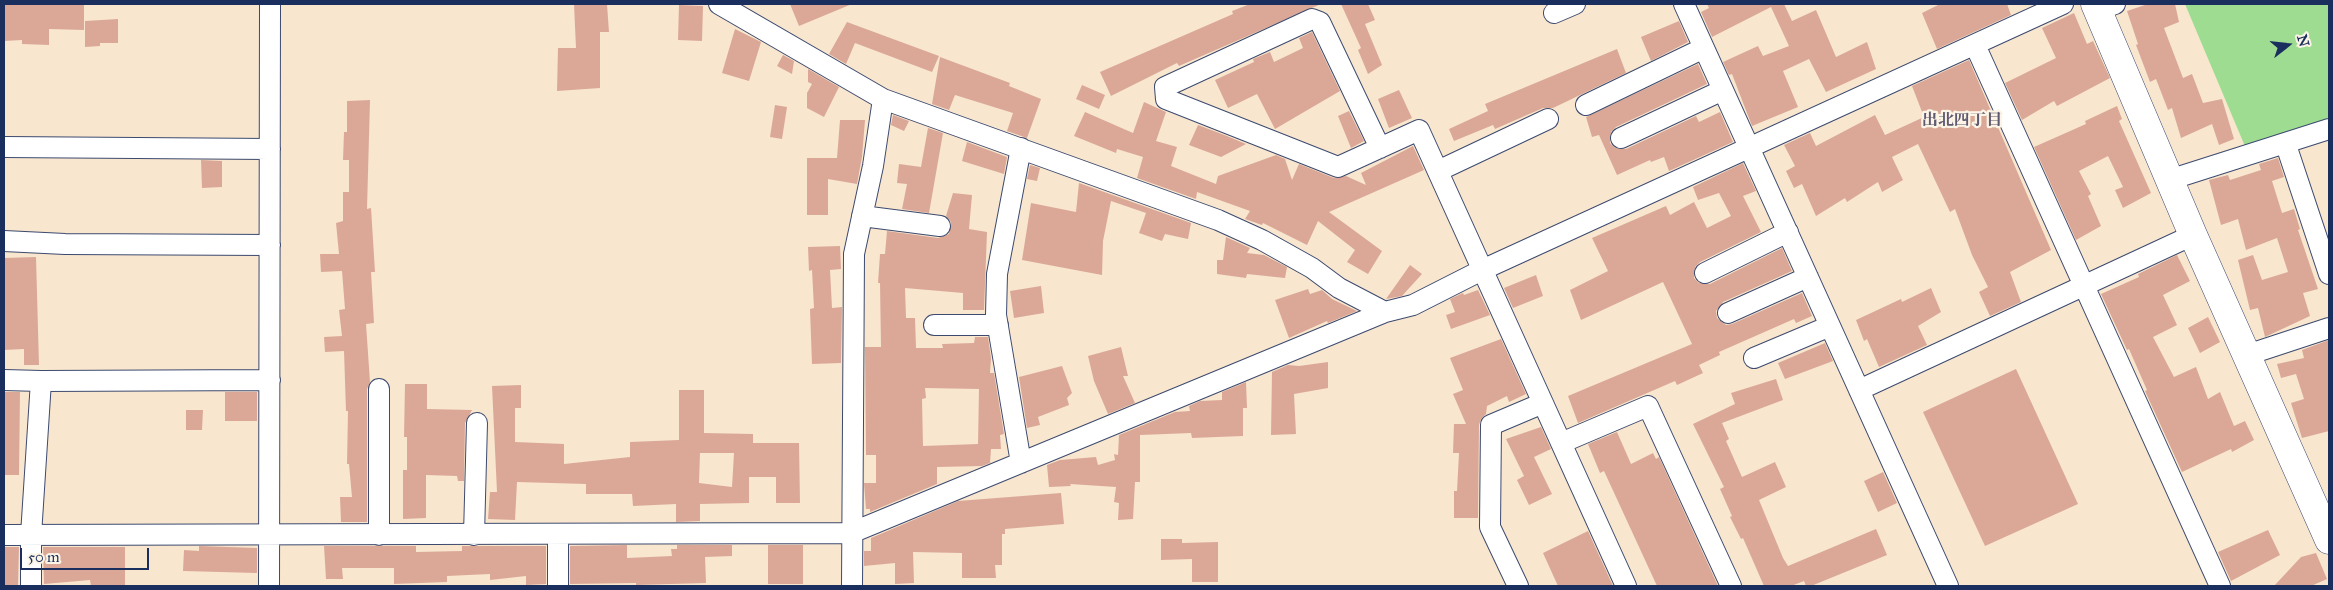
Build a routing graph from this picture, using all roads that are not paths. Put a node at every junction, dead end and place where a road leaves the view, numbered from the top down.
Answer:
1 (270, 4) edge
2 (718, 4) edge
3 (1574, 4) edge
4 (1684, 4) edge
5 (2063, 4) edge
6 (2103, 6) edge
7 (1554, 13) dead end
8 (1974, 45) junction
9 (1704, 48) junction
10 (1723, 90) junction
11 (883, 99) junction
12 (1586, 105) dead end
13 (1548, 119) dead end
14 (2329, 129) edge
15 (1621, 138) dead end
16 (2286, 145) junction
17 (4, 147) edge
18 (270, 148) junction
19 (1021, 148) junction
20 (1380, 148) junction
21 (1750, 149) junction
22 (1438, 171) junction
23 (2169, 180) junction
24 (862, 216) junction
25 (940, 226) dead end
26 (1788, 232) junction
27 (2193, 236) junction
28 (4, 241) edge
29 (270, 245) junction
30 (1482, 270) junction
31 (1705, 274) dead end
32 (2329, 274) edge
33 (1808, 277) junction
34 (2084, 286) junction
35 (1385, 312) junction
36 (1728, 313) dead end
37 (934, 325) dead end
38 (998, 325) junction
39 (1830, 326) junction
40 (2329, 328) edge
41 (2246, 355) junction
42 (1754, 358) dead end
43 (4, 380) edge
44 (270, 380) junction
45 (41, 381) junction
46 (379, 389) dead end
47 (1860, 390) junction
48 (1543, 403) junction
49 (477, 423) dead end
50 (1561, 443) junction
51 (1021, 463) junction
52 (851, 533) junction
53 (4, 534) edge
54 (31, 535) junction
55 (269, 535) junction
56 (379, 535) junction
57 (474, 535) junction
58 (558, 535) junction
59 (2329, 540) edge
60 (31, 586) edge
61 (269, 586) edge
62 (558, 586) edge
63 (852, 586) edge
64 (1518, 586) edge
65 (1626, 586) edge
66 (1731, 586) edge
67 (1948, 586) edge
68 (2220, 586) edge

1 - 18 street
2 - 11 street
3 - 7 street
4 - 9 street
5 - 8 street
6 - 23 street
8 - 21 street
8 - 34 street
9 - 10 street
9 - 12 street
10 - 15 street
10 - 21 street
11 - 19 street
11 - 24 street
13 - 22 street
14 - 16 street
16 - 23 street
16 - 32 street
17 - 18 street
18 - 29 street
19 - 35 street
19 - 38 street
20 - 20 street
20 - 22 street
21 - 26 street
21 - 30 street
22 - 30 street
23 - 27 street
24 - 25 street
24 - 52 street
26 - 31 street
26 - 33 street
27 - 34 street
27 - 41 street
28 - 29 street
29 - 44 street
30 - 35 street
30 - 48 street
33 - 36 street
33 - 39 street
34 - 47 street
34 - 68 street
35 - 51 street
37 - 38 street
38 - 51 street
39 - 42 street
39 - 47 street
40 - 41 street
41 - 59 street
43 - 45 street
44 - 45 street
44 - 55 street
45 - 54 street
46 - 56 street
47 - 67 street
48 - 50 street
48 - 64 street
49 - 57 street
50 - 65 street
50 - 66 street
51 - 52 street
52 - 58 street
52 - 63 street
53 - 54 street
54 - 55 street
54 - 60 street
55 - 56 street
55 - 61 street
56 - 57 street
57 - 58 street
58 - 62 street

